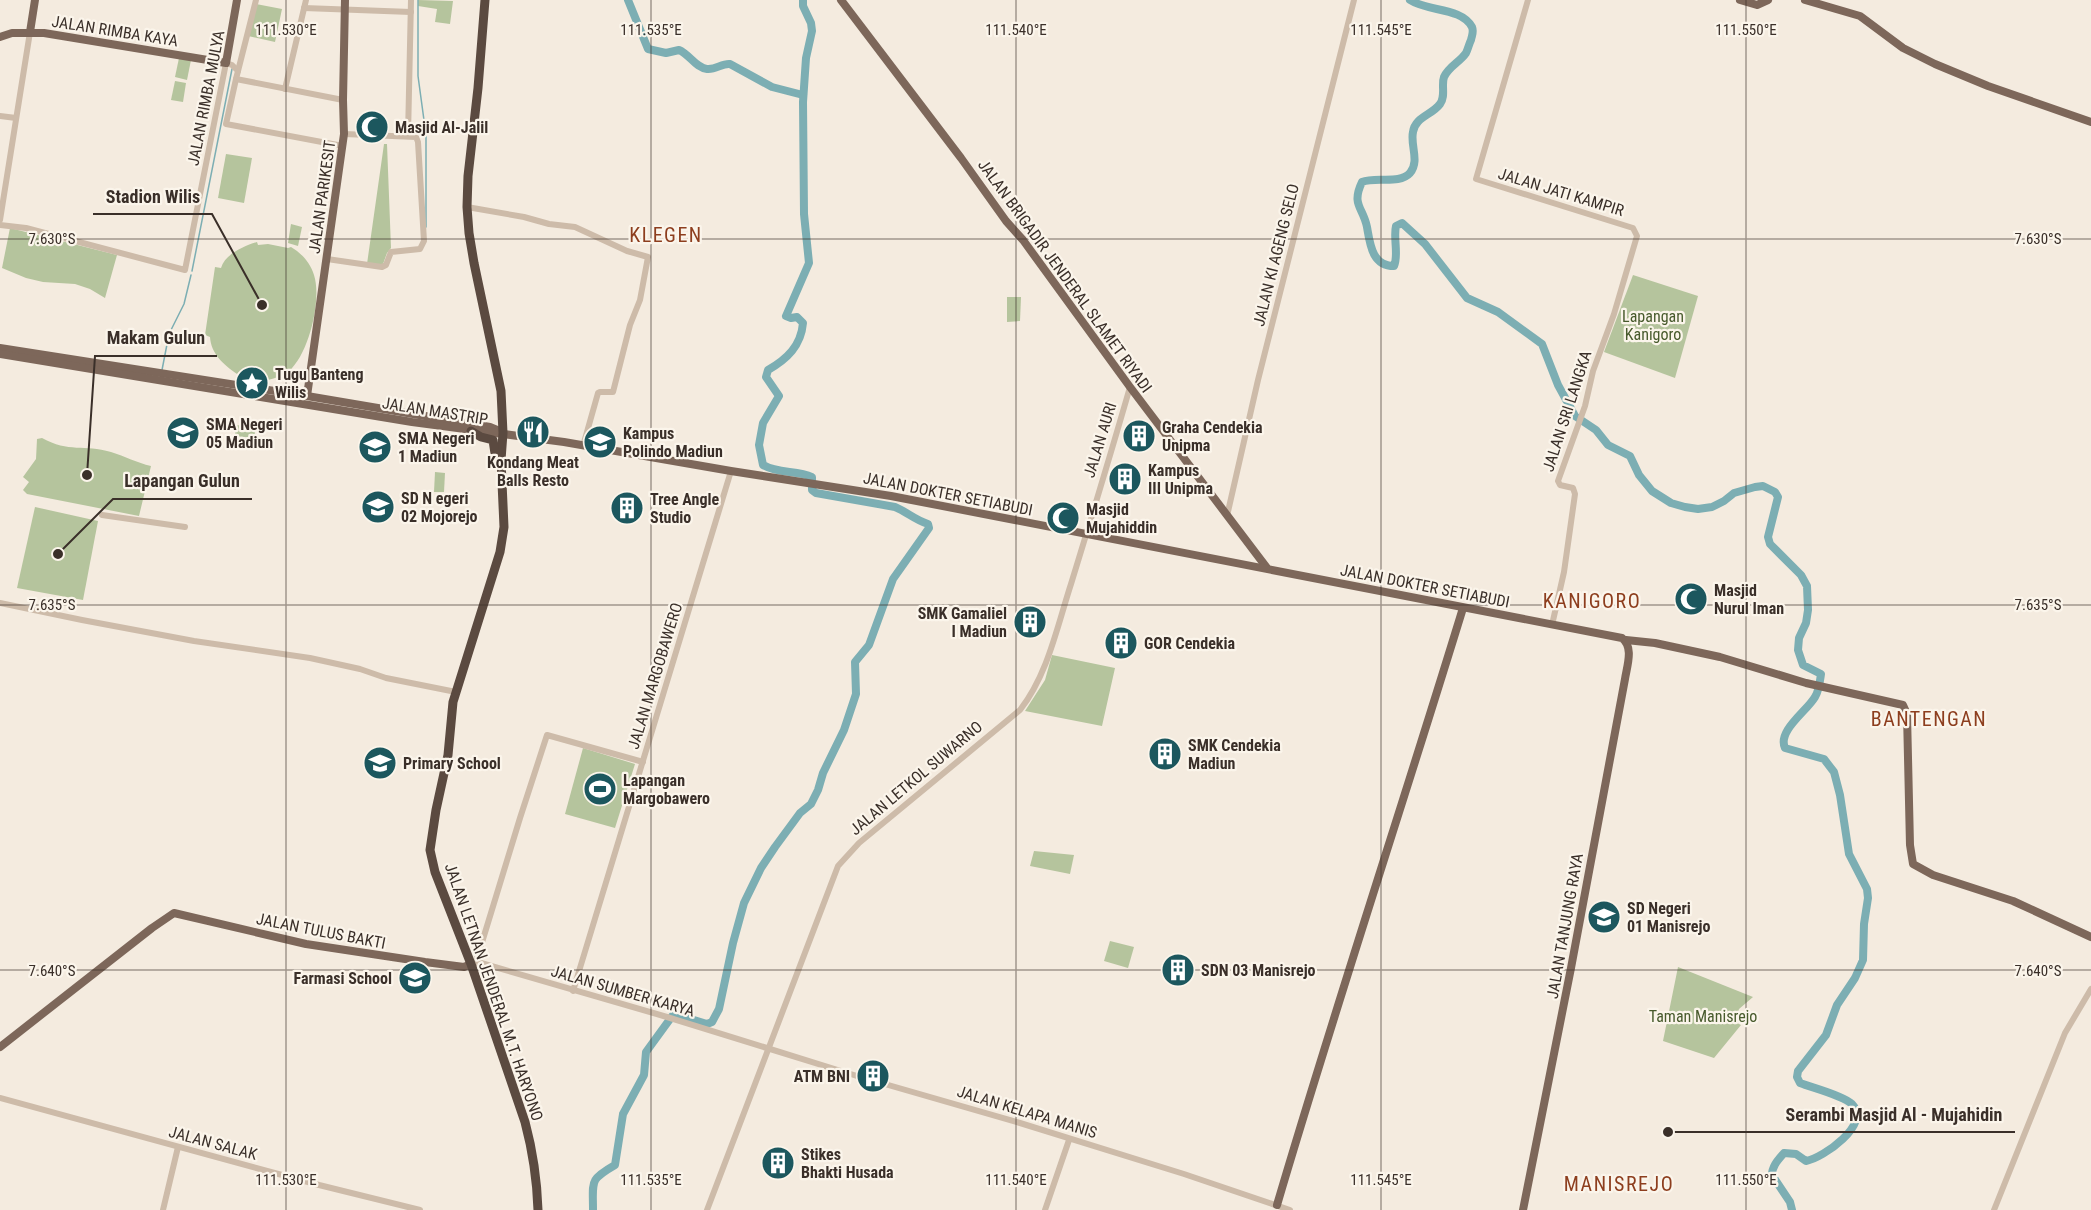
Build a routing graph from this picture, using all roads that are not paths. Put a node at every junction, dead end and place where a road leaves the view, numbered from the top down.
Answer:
1 (35, 0) edge
2 (237, 0) edge
3 (256, 0) edge
4 (306, 0) edge
5 (345, 0) edge
6 (411, 0) edge
7 (485, 0) edge
8 (841, 0) edge
9 (1354, 0) edge
10 (1528, 0) edge
11 (1740, 0) edge
12 (1768, 0) edge
13 (1805, 0) edge
14 (304, 8) junction
15 (344, 10) junction
16 (411, 12) junction
17 (30, 32) junction
18 (0, 37) edge
19 (226, 63) junction
20 (238, 71) junction
21 (236, 79) junction
22 (285, 89) junction
23 (343, 100) junction
24 (0, 116) edge
25 (16, 118) junction
26 (2091, 122) edge
27 (344, 134) junction
28 (408, 136) junction
29 (343, 146) junction
30 (467, 207) junction
31 (0, 220) edge
32 (0, 225) edge
33 (1637, 232) joint
34 (327, 259) junction
35 (0, 348) edge
36 (0, 354) edge
37 (39, 357) junction
38 (161, 377) junction
39 (1130, 387) junction
40 (307, 396) junction
41 (413, 418) junction
42 (471, 431) junction
43 (503, 433) junction
44 (583, 446) junction
45 (501, 462) junction
46 (731, 471) junction
47 (102, 515) dead end
48 (1227, 516) junction
49 (185, 527) dead end
50 (1086, 535) junction
51 (1267, 568) junction
52 (0, 603) edge
53 (1464, 608) junction
54 (1552, 625) junction
55 (1627, 643) junction
56 (456, 692) junction
57 (643, 762) junction
58 (2091, 938) edge
59 (473, 963) junction
60 (2091, 988) edge
61 (573, 991) junction
62 (0, 1047) edge
63 (768, 1048) junction
64 (0, 1098) edge
65 (1069, 1140) junction
66 (178, 1147) junction
67 (1276, 1208) edge
68 (163, 1210) edge
69 (420, 1210) edge
70 (538, 1210) edge
71 (707, 1210) edge
72 (1045, 1210) edge
73 (1290, 1210) edge
74 (1523, 1210) edge
75 (1994, 1210) edge

1 - 17 main road
2 - 19 main road, JALAN RIMBA MULYA
3 - 20 street
4 - 14 street
5 - 15 main road, JALAN PARIKESIT
6 - 16 street
7 - 30 highway, JALAN LETNAN JENDERAL M.T. HARYONO
8 - 39 main road, JALAN BRIGADIR JENDERAL SLAMET RIYADI
9 - 48 street, JALAN KI AGENG SELO
10 - 33 street, JALAN JATI KAMPIR
11 - 12 main road
13 - 26 main road
14 - 15 street
14 - 22 street
15 - 16 street
15 - 23 main road, JALAN PARIKESIT
16 - 28 street
17 - 18 main road, JALAN RIMBA KAYA
17 - 19 main road, JALAN RIMBA KAYA
17 - 25 street
19 - 20 street
19 - 32 street, JALAN RIMBA MULYA
20 - 21 street
21 - 22 street
21 - 29 street
22 - 23 street
23 - 27 main road, JALAN PARIKESIT
24 - 25 street
25 - 31 street
27 - 28 street
27 - 29 main road, JALAN PARIKESIT
28 - 34 street
29 - 34 main road, JALAN PARIKESIT
30 - 43 highway, JALAN LETNAN JENDERAL M.T. HARYONO
30 - 44 street
33 - 54 street, JALAN SRI LANGKA
34 - 40 main road, JALAN PARIKESIT
35 - 37 main road, JALAN MASTRIP
36 - 37 main road, JALAN MASTRIP
37 - 38 main road, JALAN MASTRIP
38 - 40 main road, JALAN MASTRIP
38 - 41 main road, JALAN MASTRIP
39 - 48 main road, JALAN BRIGADIR JENDERAL SLAMET RIYADI
39 - 50 street, JALAN AURI
40 - 41 main road, JALAN MASTRIP
41 - 42 main road, JALAN MASTRIP
41 - 43 main road, JALAN MASTRIP
42 - 43 main road, JALAN MASTRIP
42 - 45 highway
43 - 44 main road, JALAN DOKTER SETIABUDI
43 - 45 highway, JALAN LETNAN JENDERAL M.T. HARYONO
44 - 46 main road, JALAN DOKTER SETIABUDI
45 - 56 highway, JALAN LETNAN JENDERAL M.T. HARYONO
46 - 50 main road, JALAN DOKTER SETIABUDI
46 - 57 street, JALAN MARGOBAWERO
47 - 49 street
48 - 51 main road, JALAN BRIGADIR JENDERAL SLAMET RIYADI
50 - 51 main road, JALAN DOKTER SETIABUDI
50 - 63 street, JALAN LETKOL SUWARNO
51 - 53 main road, JALAN DOKTER SETIABUDI
52 - 56 street
53 - 54 main road, JALAN DOKTER SETIABUDI
53 - 67 main road
54 - 55 main road, JALAN DOKTER SETIABUDI
55 - 58 main road, JALAN DOKTER SETIABUDI
55 - 74 main road, JALAN TANJUNG RAYA
56 - 59 highway, JALAN LETNAN JENDERAL M.T. HARYONO
57 - 59 street
57 - 61 street, JALAN MARGOBAWERO
59 - 61 street, JALAN SUMBER KARYA
59 - 62 main road, JALAN TULUS BAKTI
59 - 70 highway, JALAN LETNAN JENDERAL M.T. HARYONO
60 - 75 street
61 - 63 street, JALAN SUMBER KARYA
63 - 65 street, JALAN KELAPA MANIS
63 - 71 street, JALAN LETKOL SUWARNO
64 - 66 street, JALAN SALAK
65 - 67 street, JALAN KELAPA MANIS
65 - 72 street
66 - 68 street
66 - 69 street, JALAN SALAK
67 - 73 street, JALAN KELAPA MANIS

